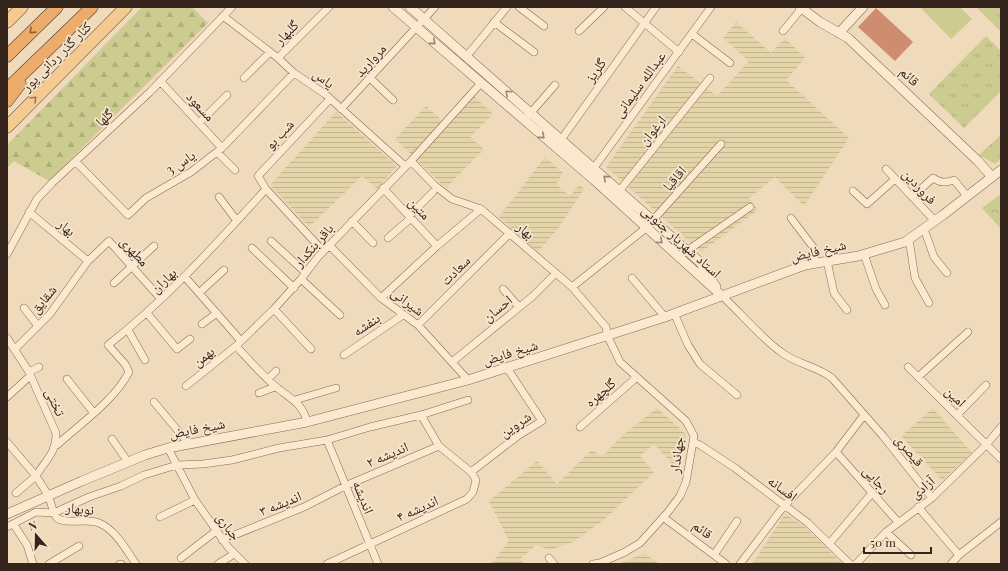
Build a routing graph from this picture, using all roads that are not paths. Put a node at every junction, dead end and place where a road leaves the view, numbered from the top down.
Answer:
1 (22, 7) edge
2 (57, 7) edge
3 (92, 7) edge
4 (126, 7) edge
5 (232, 7) edge
6 (329, 7) edge
7 (393, 7) edge
8 (410, 7) edge
9 (435, 7) edge
10 (507, 7) edge
11 (519, 7) edge
12 (604, 7) edge
13 (625, 7) edge
14 (711, 7) edge
15 (863, 7) edge
16 (654, 8) edge
17 (801, 8) edge
18 (223, 16) junction
19 (424, 19) junction
20 (7, 22) edge
21 (494, 22) junction
22 (644, 23) junction
23 (544, 26) dead end
24 (417, 28) junction
25 (579, 31) dead end
26 (783, 31) dead end
27 (839, 33) junction
28 (692, 34) junction
29 (270, 52) junction
30 (534, 52) dead end
31 (679, 52) junction
32 (43, 53) junction
33 (7, 56) edge
34 (466, 56) junction
35 (278, 58) junction
36 (730, 63) dead end
37 (294, 73) junction
38 (244, 78) dead end
39 (370, 78) junction
40 (710, 78) dead end
41 (160, 81) junction
42 (481, 83) junction
43 (555, 85) dead end
44 (7, 89) edge
45 (227, 95) dead end
46 (330, 99) junction
47 (392, 100) dead end
48 (7, 101) edge
49 (342, 109) junction
50 (527, 116) junction
51 (199, 123) junction
52 (7, 126) edge
53 (559, 144) junction
54 (721, 144) dead end
55 (220, 150) junction
56 (76, 162) junction
57 (408, 164) junction
58 (595, 168) junction
59 (886, 169) dead end
60 (235, 170) dead end
61 (1001, 170) edge
62 (588, 176) junction
63 (992, 177) junction
64 (895, 179) junction
65 (383, 188) junction
66 (266, 189) junction
67 (620, 191) junction
68 (853, 191) dead end
69 (433, 192) dead end
70 (967, 196) junction
71 (219, 197) dead end
72 (912, 197) junction
73 (613, 198) junction
74 (750, 207) dead end
75 (481, 209) junction
76 (29, 212) junction
77 (410, 217) junction
78 (791, 218) dead end
79 (237, 221) junction
80 (352, 221) junction
81 (653, 221) junction
82 (934, 221) junction
83 (646, 228) junction
84 (924, 229) junction
85 (510, 233) junction
86 (388, 238) dead end
87 (909, 239) junction
88 (271, 241) dead end
89 (373, 243) dead end
90 (329, 245) junction
91 (154, 246) dead end
92 (437, 246) junction
93 (252, 248) dead end
94 (323, 251) junction
95 (687, 251) junction
96 (7, 254) edge
97 (864, 254) junction
98 (678, 257) junction
99 (88, 261) junction
100 (827, 261) junction
101 (815, 263) junction
102 (131, 266) junction
103 (224, 270) dead end
104 (306, 273) junction
105 (947, 273) dead end
106 (556, 274) junction
107 (185, 277) junction
108 (632, 278) dead end
109 (301, 279) junction
110 (114, 283) dead end
111 (572, 287) junction
112 (294, 288) junction
113 (503, 289) dead end
114 (199, 293) junction
115 (721, 295) junction
116 (381, 298) junction
117 (161, 299) junction
118 (929, 303) dead end
119 (519, 306) junction
120 (885, 306) dead end
121 (24, 308) dead end
122 (274, 309) junction
123 (847, 310) dead end
124 (146, 313) junction
125 (217, 313) junction
126 (340, 315) dead end
127 (403, 315) junction
128 (669, 315) junction
129 (202, 324) dead end
130 (418, 324) junction
131 (38, 326) junction
132 (128, 330) junction
133 (968, 332) dead end
134 (608, 336) junction
135 (7, 338) edge
136 (190, 339) dead end
137 (238, 344) junction
138 (15, 349) junction
139 (311, 349) dead end
140 (344, 355) dead end
141 (145, 360) dead end
142 (452, 362) junction
143 (39, 367) dead end
144 (908, 367) dead end
145 (507, 368) junction
146 (276, 371) dead end
147 (30, 374) junction
148 (637, 377) junction
149 (918, 377) junction
150 (67, 379) dead end
151 (268, 379) junction
152 (468, 380) junction
153 (986, 385) dead end
154 (186, 386) dead end
155 (275, 386) junction
156 (336, 388) dead end
157 (259, 393) dead end
158 (737, 395) dead end
159 (7, 397) edge
160 (295, 400) junction
161 (468, 400) dead end
162 (154, 402) dead end
163 (94, 412) junction
164 (421, 415) junction
165 (864, 415) junction
166 (957, 415) junction
167 (306, 422) junction
168 (580, 427) dead end
169 (1001, 427) edge
170 (112, 439) dead end
171 (327, 440) junction
172 (7, 442) edge
173 (693, 442) junction
174 (57, 444) junction
175 (188, 444) junction
176 (987, 444) junction
177 (439, 446) junction
178 (168, 448) junction
179 (836, 452) junction
180 (1001, 459) edge
181 (128, 462) junction
182 (177, 465) junction
183 (471, 472) junction
184 (36, 476) junction
185 (345, 486) junction
186 (16, 493) dead end
187 (872, 493) junction
188 (48, 496) junction
189 (932, 498) junction
190 (195, 500) junction
191 (784, 506) junction
192 (918, 507) junction
193 (54, 513) junction
194 (7, 514) edge
195 (160, 517) dead end
196 (663, 517) junction
197 (737, 521) dead end
198 (898, 522) junction
199 (1001, 522) edge
200 (10, 526) edge
201 (216, 531) junction
202 (886, 532) junction
203 (222, 540) junction
204 (369, 544) junction
205 (829, 544) junction
206 (79, 546) dead end
207 (234, 554) junction
208 (714, 555) junction
209 (911, 555) dead end
210 (959, 555) junction
211 (181, 558) dead end
212 (33, 564) edge
213 (49, 564) edge
214 (136, 564) edge
215 (218, 564) edge
216 (245, 564) edge
217 (327, 564) edge
218 (378, 564) edge
219 (593, 564) edge
220 (726, 564) edge
221 (740, 564) edge
222 (850, 564) edge
223 (856, 564) edge
224 (951, 564) edge

1 - 20 main road
2 -> 33 highway
3 - 32 highway
52 -> 4 main road, کنار گذر ردانی پور
5 - 18 street, گلها
6 - 35 street, گلبهار
7 - 24 street, استاد شهریار جنوبی
8 - 19 street, استاد شهریار جنوبی
9 - 19 street, مروارید
10 - 21 street
11 - 23 street
12 - 25 street
13 - 22 street
14 - 28 street, عبدالله سلیمانی
15 - 27 street
16 - 22 street, گلریز
17 - 26 street
17 - 27 street, قائم
18 - 29 street, یاس
18 - 41 street, گلها
19 - 24 street, مروارید
19 - 34 street, استاد شهریار جنوبی
21 - 30 street
21 - 34 street
22 - 31 street
22 - 53 street, گلریز
24 - 39 street, مروارید
24 -> 42 street, استاد شهریار جنوبی
27 - 63 street, قائم
28 - 31 street, عبدالله سلیمانی
28 - 36 street
29 - 35 street, یاس
29 - 38 street
31 - 58 street, عبدالله سلیمانی
32 - 44 highway
32 - 48 highway
50 -> 34 street, استاد شهریار جنوبی
35 - 37 street, یاس
37 - 46 street, یاس
37 - 55 street, یاس 3
39 - 47 street
39 - 49 street, مروارید
40 - 67 street, ارغوان
41 - 51 street, مسعود
41 - 56 street, گلها
42 - 50 street, استاد شهریار جنوبی
42 - 57 street, باقر بنکدار
43 - 50 street
45 - 51 street
46 - 49 street, یاس
46 - 66 street, شب بو
49 - 57 street, یاس
50 - 53 street, استاد شهریار جنوبی
51 - 55 street, مسعود
53 - 58 street, استاد شهریار جنوبی
53 - 62 street, استاد شهریار جنوبی
54 - 81 street, اقاقیا
55 - 56 street, یاس 3
55 - 60 street, مسعود
56 - 76 street, گلها
57 - 65 street, باقر بنکدار
57 - 75 street, بهار
58 - 62 street, عبدالله سلیمانی
67 -> 58 street, استاد شهریار جنوبی
59 - 64 street, فروردین
61 - 63 street, شیخ فایض
62 - 73 street, استاد شهریار جنوبی
63 - 70 street, شیخ فایض
64 - 68 street
64 - 72 street, فروردین
65 - 77 street, متین
65 - 80 street, باقر بنکدار
66 - 79 street, بهاران
66 - 94 street
67 - 73 street, ارغوان
67 - 81 street, استاد شهریار جنوبی
69 - 77 street
70 - 72 street
70 - 82 street, شیخ فایض
71 - 79 street
72 - 82 street, فروردین
73 - 83 street, استاد شهریار جنوبی
74 - 95 street
75 - 85 street, بهار
75 - 92 street
76 - 96 street, گلها
76 - 99 street, بهار
77 - 86 street
77 - 92 street, متین
78 - 101 street
79 - 107 street, بهاران
80 - 89 street
80 - 90 street, باقر بنکدار
81 - 83 street, اقاقیا
81 - 95 street, استاد شهریار جنوبی
82 - 84 street, شیخ فایض
83 -> 98 street, استاد شهریار جنوبی
83 - 111 street, اقاقیا
84 - 87 street, شیخ فایض
84 - 105 street
85 - 106 street, بهار
85 - 130 street, سعادت
87 - 97 street, شیخ فایض
87 - 118 street
88 - 104 street
90 - 94 street, باقر بنکدار
90 - 116 street, شیرانی
91 - 102 street
92 - 116 street
93 - 112 street
94 - 104 street, باقر بنکدار
95 - 98 street
95 - 115 street, استاد شهریار جنوبی
97 - 100 street, شیخ فایض
97 - 120 street
98 - 115 street, استاد شهریار جنوبی
99 - 102 street, مطهری
99 - 131 street, شقایق
100 - 101 street, شیخ فایض
100 - 123 street
101 - 115 street, شیخ فایض
102 - 110 street
102 - 117 street, مطهری
103 - 114 street
104 - 109 street, باقر بنکدار
106 - 111 street, بهار
106 - 119 street, احسان
107 - 114 street
107 - 117 street, بهاران
108 - 128 street
109 - 112 street, باقر بنکدار
109 - 126 street
111 - 134 street, بهار
112 - 122 street, باقر بنکدار
113 - 119 street
114 - 125 street
115 - 128 street, شیخ فایض
115 - 165 street, قیصری
116 - 127 street, شیرانی
117 - 124 street, بهاران
119 - 142 street, احسان
121 - 131 street
122 - 137 street, باقر بنکدار
122 - 139 street
124 - 132 street, بهاران
124 - 136 street
125 - 129 street
125 - 137 street
127 - 130 street, شیرانی
127 - 140 street, بنفشه
128 - 134 street, شیخ فایض
128 - 158 street
130 - 142 street, شیرانی
131 - 138 street, شقایق
132 - 141 street
132 - 163 street, بهاران
133 - 149 street
134 - 145 street, شیخ فایض
134 - 148 street, جهاندار
135 - 138 street, تختی
137 - 151 street
137 - 154 street, بهمن
138 - 147 street, تختی
142 - 152 street, شیرانی
143 - 147 street
144 - 149 street, امین
145 - 152 street, شیخ فایض
145 - 183 street, شروین
146 - 151 street
147 - 159 street
147 - 174 street, تختی
148 - 168 street, گلچهره
148 - 173 street, جهاندار
149 - 166 street, امین
150 - 163 street
151 - 155 street
152 - 167 street, شیخ فایض
153 - 166 street
155 - 157 street
155 - 160 street
156 - 160 street
160 - 167 street
161 - 164 street
162 - 175 street
163 - 174 street, بهاران
164 - 171 street
164 - 177 street
165 - 179 street
165 - 189 street, قیصری
166 - 176 street, امین
167 - 175 street, شیخ فایض
169 - 176 street, آزادی
170 - 181 street
171 - 182 street
171 - 185 street, اندیشه
172 - 184 street
173 - 191 street, افسانه
173 - 196 street, جهاندار
174 - 184 street
175 - 178 street, شیخ فایض
176 - 180 street, امین
176 - 189 street, آزادی
177 - 183 street
177 - 185 street, اندیشه ۲
178 - 181 street, شیخ فایض
178 - 182 street, جباری
179 - 187 street, رجایی
179 - 191 street
181 - 188 street, شیخ فایض
182 - 190 street, جباری
182 - 193 street
183 - 204 street, اندیشه ۴
184 - 186 street
184 - 188 street
185 - 203 street, اندیشه ۳
185 - 204 street, اندیشه
187 - 198 street, رجایی
187 - 205 street
188 - 193 street
188 - 194 street, شیخ فایض
189 - 192 street, آزادی
190 - 195 street
190 - 201 street, جباری
191 - 205 street, افسانه
191 - 221 street
192 - 198 street, آزادی
192 - 210 street
193 - 200 street
193 - 214 street, نوبهار
196 - 208 street, قائم
196 - 219 street, جهاندار
197 - 208 street
198 - 202 street, آزادی
199 - 210 street
200 - 212 street
201 - 203 street, جباری
201 - 211 street
202 - 209 street
202 - 223 street, آزادی
203 - 207 street, جباری
204 - 217 street, اندیشه ۴
204 - 218 street, اندیشه
205 - 222 street, افسانه
206 - 213 street
207 - 215 street
207 - 216 street, جباری
208 - 220 street, قائم
210 - 224 street

